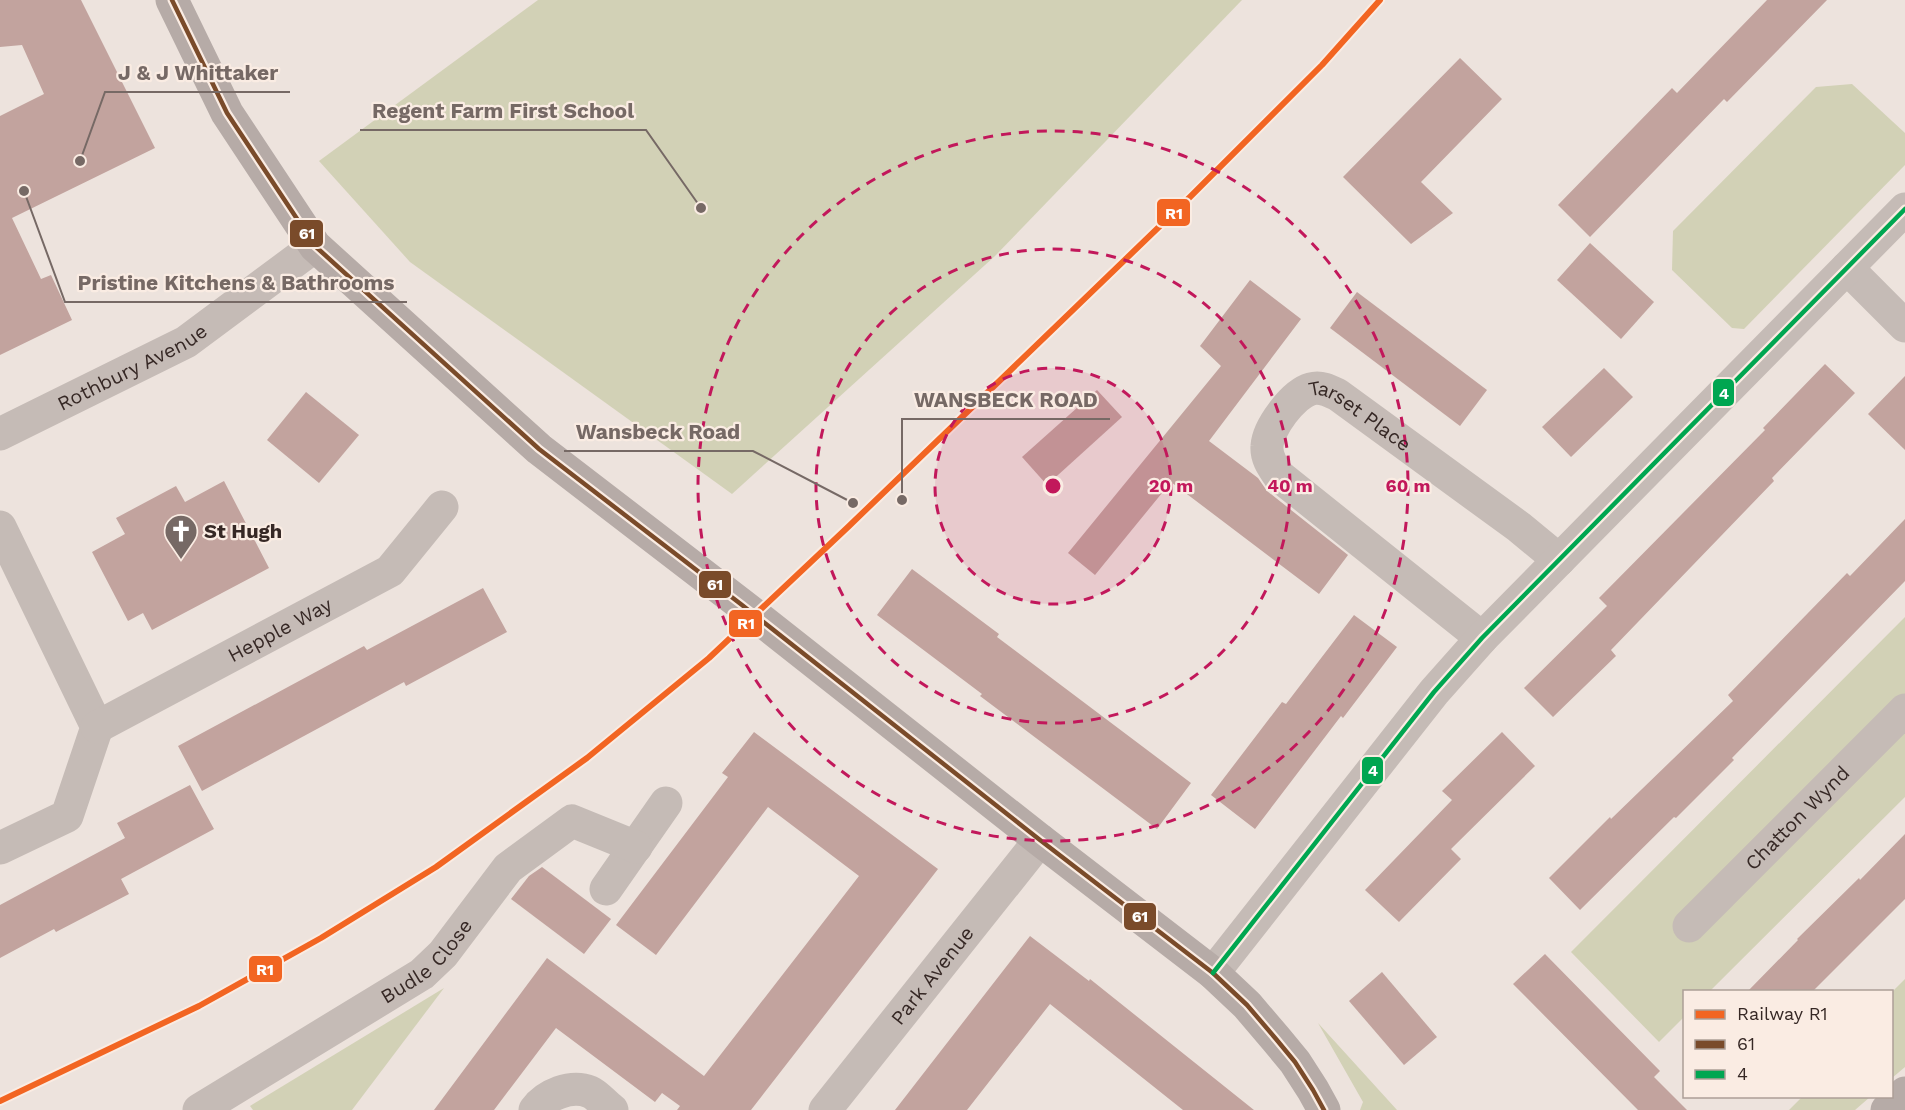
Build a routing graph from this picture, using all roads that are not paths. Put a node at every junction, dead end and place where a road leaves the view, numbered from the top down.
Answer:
1 (172, 0) edge
2 (1905, 209) edge
3 (315, 246) junction
4 (1847, 268) junction
5 (1905, 326) edge
6 (0, 434) edge
7 (442, 507) dead end
8 (0, 528) edge
9 (1558, 560) junction
10 (1482, 638) junction
11 (1905, 710) edge
12 (96, 727) junction
13 (666, 803) dead end
14 (1040, 840) junction
15 (636, 847) junction
16 (0, 849) edge
17 (606, 889) dead end
18 (1689, 926) dead end
19 (1213, 973) junction
20 (1905, 1093) edge
21 (198, 1110) edge
22 (534, 1110) edge
23 (612, 1110) edge
24 (825, 1110) edge
25 (1324, 1110) edge
26 (1887, 1110) edge

1 - 3 street
2 - 4 street
3 - 6 street, Rothbury Avenue
3 - 14 street
4 - 5 street
4 - 9 street
7 - 12 street, Hepple Way
8 - 12 street
9 - 10 street
9 - 10 street, Tarset Place
10 - 19 street
11 - 18 street, Chatton Wynd
12 - 16 street
13 - 15 street
14 - 19 street
14 - 24 street, Park Avenue
15 - 17 street
15 - 21 street, Budle Close
19 - 25 street
20 - 26 street
22 - 23 street

